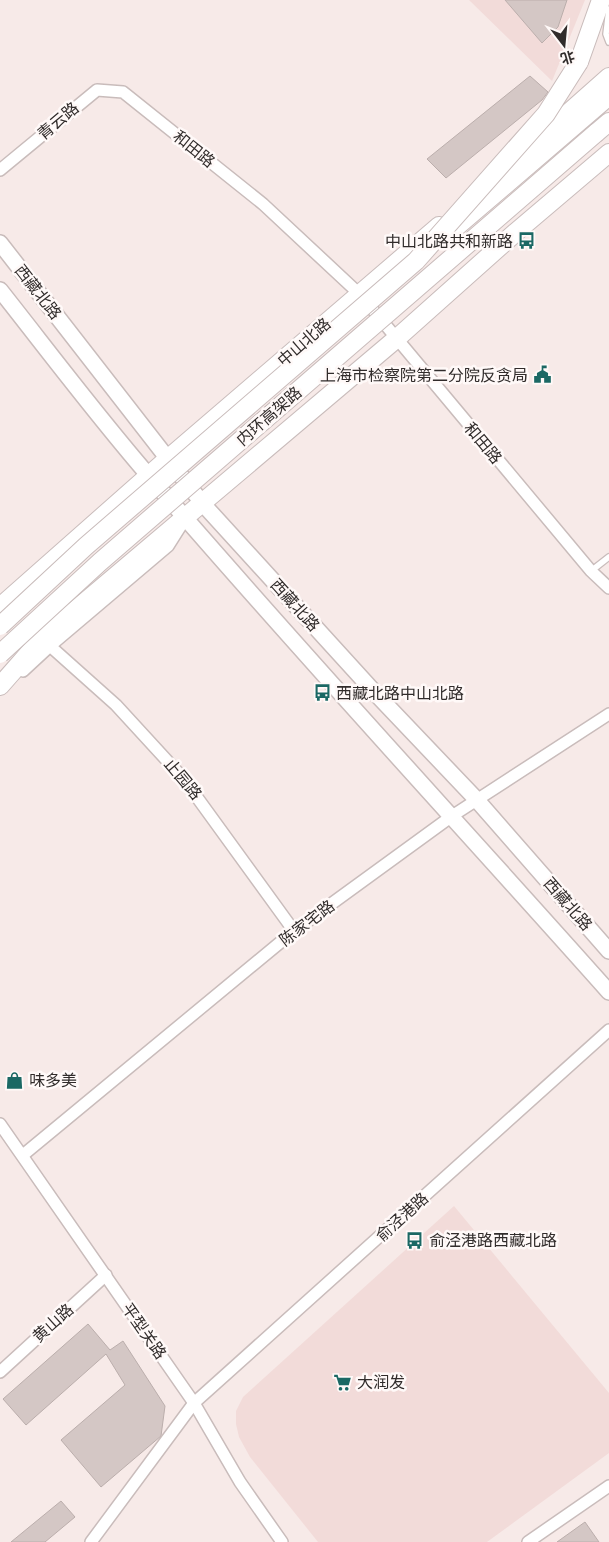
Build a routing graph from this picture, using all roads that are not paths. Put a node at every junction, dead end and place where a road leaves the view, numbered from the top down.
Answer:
1 (601, 0) edge
2 (609, 9) edge
3 (609, 42) edge
4 (609, 77) edge
5 (123, 92) joint
6 (609, 96) edge
7 (605, 126) edge
8 (609, 153) edge
9 (609, 163) edge
10 (0, 170) edge
11 (563, 194) junction
12 (0, 243) edge
13 (416, 260) junction
14 (0, 290) edge
15 (356, 292) junction
16 (396, 339) junction
17 (169, 459) junction
18 (148, 476) junction
19 (203, 504) junction
20 (186, 517) junction
21 (609, 557) edge
22 (592, 571) junction
23 (609, 588) edge
24 (0, 607) edge
25 (0, 626) edge
26 (47, 641) junction
27 (0, 654) edge
28 (3, 680) edge
29 (0, 694) edge
30 (609, 714) edge
31 (476, 800) junction
32 (452, 816) junction
33 (294, 931) junction
34 (609, 951) edge
35 (609, 992) edge
36 (609, 1030) edge
37 (0, 1124) edge
38 (23, 1155) junction
39 (106, 1275) junction
40 (0, 1372) edge
41 (194, 1403) junction
42 (609, 1486) edge
43 (90, 1542) edge
44 (282, 1542) edge
45 (528, 1542) edge

1 - 13 main road, bridge
2 - 3 lane
4 - 15 main road, 中山北路
5 - 10 street, 青云路
5 - 15 street, 和田路
6 - 13 main road, 内环高架路, bridge
7 - 27 main road, 内环高架路, bridge
8 - 11 main road
9 - 11 main road
11 - 16 main road
12 - 17 main road, 西藏北路
13 - 25 main road, 内环高架路, bridge
14 - 18 main road, 西藏北路
15 - 16 street, 和田路
15 - 17 main road, 中山北路
16 - 19 main road
16 - 22 street, 和田路
17 - 18 main road, 中山北路
17 - 19 main road, 西藏北路
18 - 20 main road, 西藏北路
18 - 24 main road, 中山北路
19 - 20 main road
19 - 31 main road, 西藏北路
20 - 26 main road
20 - 32 main road, 西藏北路
21 - 22 lane
22 - 23 street, 和田路
26 - 28 main road
26 - 29 street
26 - 33 street, 止园路
30 - 31 street, 陈家宅路
31 - 32 street, 陈家宅路
31 - 34 main road, 西藏北路
32 - 33 street, 陈家宅路
32 - 35 main road, 西藏北路
33 - 38 street, 陈家宅路
36 - 41 street, 俞泾港路
37 - 38 street, 平型关路
38 - 39 street, 平型关路
39 - 40 street, 黄山路
39 - 41 street, 平型关路
41 - 43 street, 俞泾港路
41 - 44 street, 平型关路
42 - 45 street

